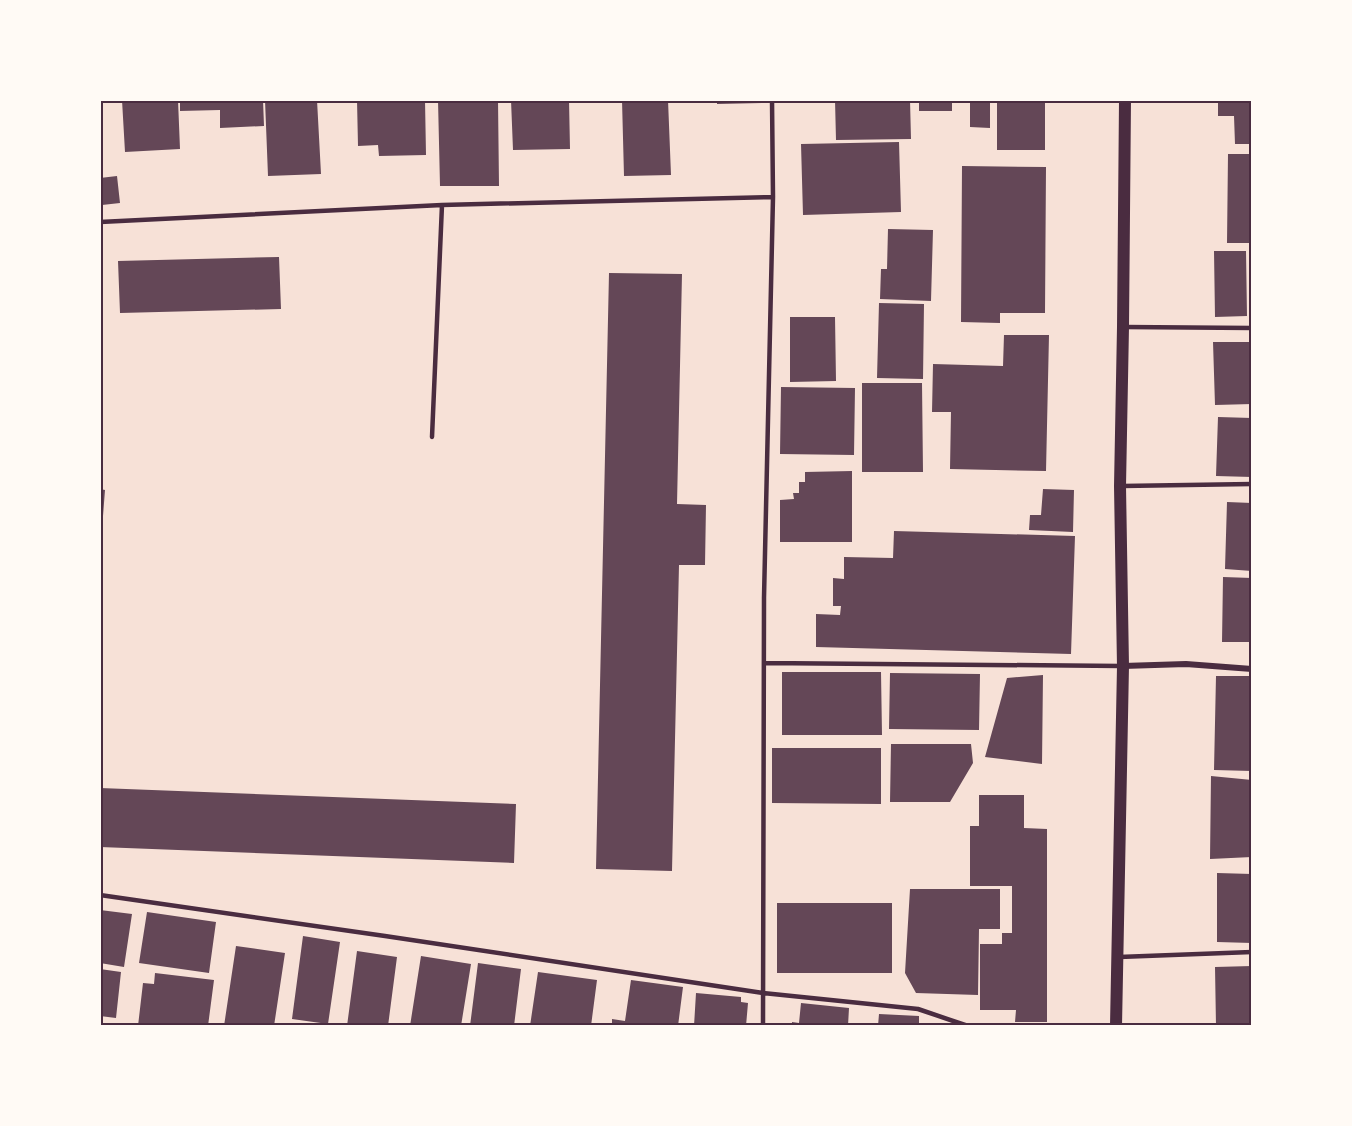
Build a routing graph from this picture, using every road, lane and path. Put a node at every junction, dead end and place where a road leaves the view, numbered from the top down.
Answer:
1 (772, 100) edge
2 (1125, 100) edge
3 (773, 197) junction
4 (441, 205) junction
5 (100, 222) edge
6 (1124, 327) junction
7 (1251, 328) edge
8 (432, 437) dead end
9 (1251, 484) edge
10 (1120, 486) junction
11 (764, 663) junction
12 (1124, 666) junction
13 (1251, 669) edge
14 (100, 895) edge
15 (1251, 952) edge
16 (1117, 957) junction
17 (763, 993) junction
18 (763, 1026) edge
19 (968, 1026) edge
20 (1116, 1026) edge

1 - 3 lane
2 - 6 main road
3 - 4 lane
3 - 11 lane
4 - 5 lane
4 - 8 lane
6 - 7 lane
6 - 10 main road
9 - 10 lane
10 - 12 main road
11 - 12 lane
11 - 17 lane
12 - 13 street
12 - 16 main road
14 - 17 lane
15 - 16 lane
16 - 20 main road
17 - 18 lane
17 - 19 lane

